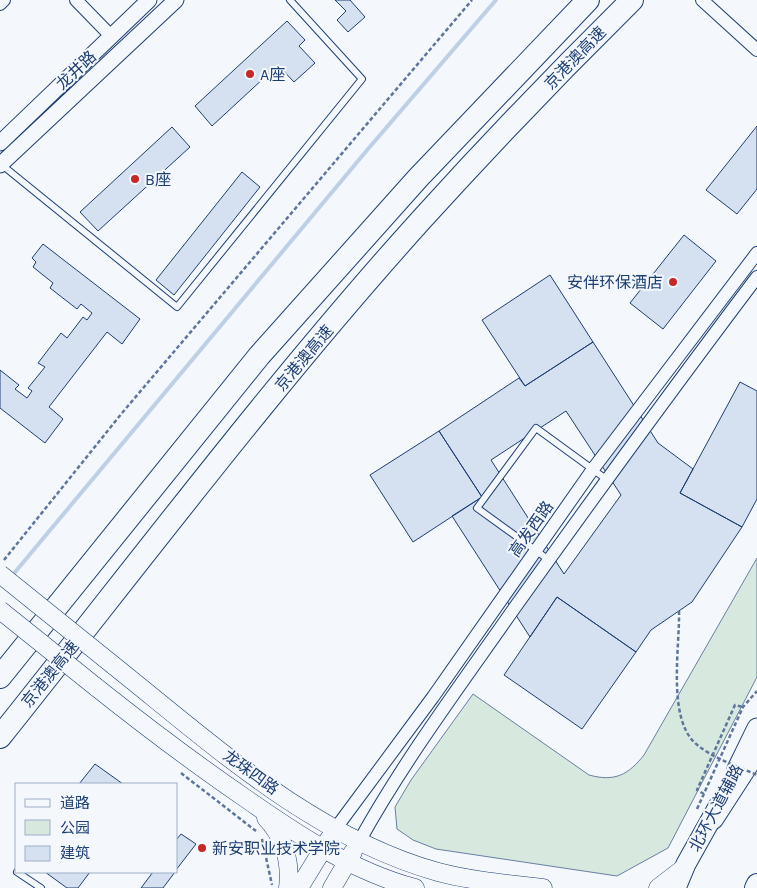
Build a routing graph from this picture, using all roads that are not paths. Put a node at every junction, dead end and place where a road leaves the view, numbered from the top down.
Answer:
1 (4, 0) edge
2 (76, 0) edge
3 (149, 0) edge
4 (176, 0) edge
5 (290, 0) edge
6 (588, 0) edge
7 (632, 0) edge
8 (702, 0) edge
9 (0, 4) edge
10 (111, 36) junction
11 (757, 50) edge
12 (0, 143) edge
13 (1, 165) edge
14 (757, 253) edge
15 (757, 277) edge
16 (593, 469) junction
17 (606, 479) junction
18 (536, 551) junction
19 (549, 560) junction
20 (0, 574) edge
21 (0, 610) edge
22 (0, 677) edge
23 (757, 728) edge
24 (0, 737) edge
25 (757, 751) edge
26 (252, 803) junction
27 (704, 815) junction
28 (336, 828) junction
29 (360, 840) junction
30 (323, 849) junction
31 (348, 861) junction
32 (684, 868) junction
33 (18, 873) edge
34 (757, 884) edge
35 (41, 888) edge
36 (288, 888) edge
37 (299, 888) edge
38 (332, 888) edge
39 (415, 888) edge
40 (543, 888) edge
41 (658, 888) edge
42 (676, 888) edge
43 (756, 888) edge

1 - 9 street
2 - 10 street
3 - 10 street, 龙井路
4 - 13 street, 龙井路
5 - 13 lane
6 - 22 highway, 京港澳高速
7 - 24 highway, 京港澳高速
8 - 11 street
10 - 12 street, 龙井路
14 - 16 street, 高发西路
15 - 17 street, 高发西路
16 - 17 lane
16 - 18 street, 高发西路
16 - 18 lane
17 - 19 street, 高发西路
18 - 19 lane
18 - 28 street, 高发西路
19 - 29 street, 高发西路
20 - 28 main road, 龙珠四路, bridge
21 - 26 main road, 龙珠四路, bridge
23 - 27 main road, 北环大道辅路
25 - 27 highway
26 - 30 main road, 龙珠四路
26 - 36 main road
27 - 32 main road, 北环大道辅路
28 - 29 main road, 龙珠四路
28 - 30 main road
29 - 31 main road
29 - 40 main road, 龙珠四路
30 - 31 main road, 龙珠四路
30 - 37 main road
31 - 38 main road
31 - 39 main road, 龙珠四路
32 - 41 main road
32 - 42 main road, 北环大道辅路
33 - 35 lane
34 - 43 highway

